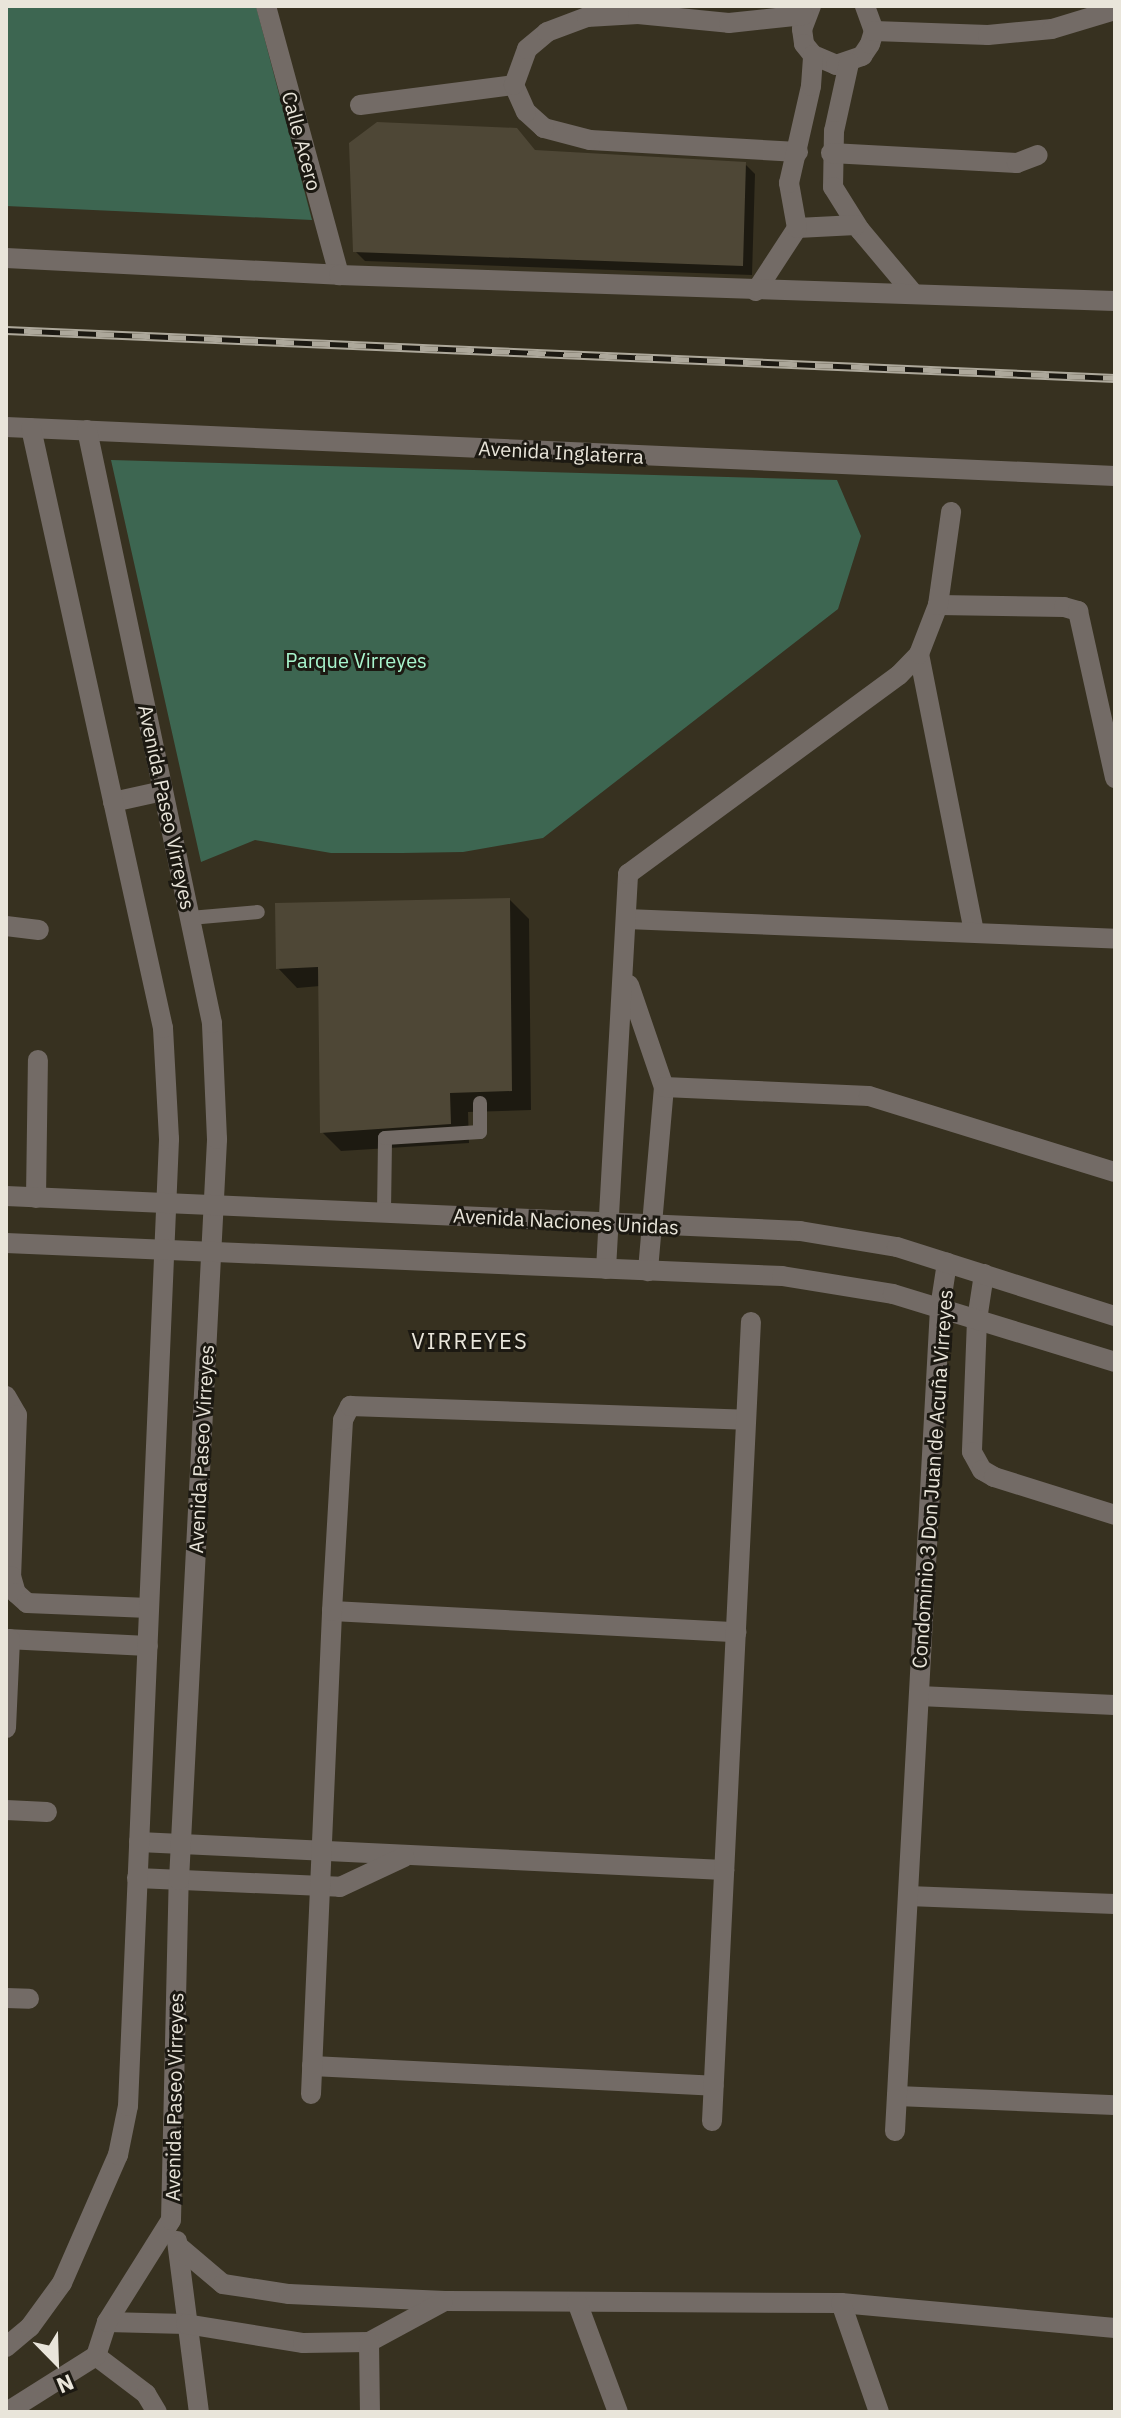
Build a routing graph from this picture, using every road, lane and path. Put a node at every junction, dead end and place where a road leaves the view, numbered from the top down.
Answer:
1 (266, 6) edge
2 (865, 6) edge
3 (1115, 10) edge
4 (807, 11) edge
5 (874, 31) junction
6 (813, 55) junction
7 (849, 63) junction
8 (514, 85) junction
9 (360, 105) dead end
10 (798, 152) junction
11 (831, 153) junction
12 (1038, 155) dead end
13 (856, 225) junction
14 (797, 228) junction
15 (6, 258) edge
16 (339, 275) junction
17 (756, 291) junction
18 (912, 292) junction
19 (1115, 301) edge
20 (6, 427) edge
21 (31, 428) junction
22 (87, 430) junction
23 (1115, 476) edge
24 (951, 512) dead end
25 (938, 605) junction
26 (919, 654) junction
27 (1115, 778) edge
28 (163, 791) junction
29 (113, 802) junction
30 (258, 912) dead end
31 (190, 918) junction
32 (626, 919) junction
33 (7, 920) edge
34 (39, 930) dead end
35 (974, 931) junction
36 (1115, 939) edge
37 (624, 972) junction
38 (38, 1060) dead end
39 (664, 1087) junction
40 (480, 1103) dead end
41 (1115, 1172) edge
42 (6, 1196) edge
43 (36, 1198) junction
44 (166, 1203) junction
45 (214, 1205) junction
46 (384, 1212) junction
47 (610, 1222) junction
48 (652, 1226) junction
49 (6, 1243) edge
50 (164, 1250) junction
51 (212, 1252) junction
52 (947, 1263) junction
53 (606, 1269) junction
54 (648, 1271) junction
55 (984, 1274) junction
56 (940, 1308) junction
57 (1115, 1316) edge
58 (977, 1320) junction
59 (751, 1322) dead end
60 (1115, 1362) edge
61 (6, 1396) edge
62 (746, 1420) junction
63 (1115, 1515) edge
64 (332, 1611) junction
65 (149, 1614) junction
66 (736, 1632) junction
67 (8, 1639) edge
68 (148, 1646) junction
69 (919, 1696) junction
70 (1115, 1705) edge
71 (6, 1728) edge
72 (6, 1810) edge
73 (47, 1812) dead end
74 (139, 1842) junction
75 (181, 1844) junction
76 (320, 1849) junction
77 (404, 1857) junction
78 (724, 1870) junction
79 (137, 1878) junction
80 (179, 1880) junction
81 (320, 1886) junction
82 (908, 1896) junction
83 (1115, 1904) edge
84 (6, 1998) edge
85 (29, 1999) dead end
86 (312, 2066) junction
87 (714, 2086) junction
88 (311, 2094) dead end
89 (897, 2096) junction
90 (1115, 2105) edge
91 (712, 2121) dead end
92 (895, 2131) dead end
93 (171, 2220) junction
94 (178, 2246) junction
95 (445, 2301) junction
96 (577, 2302) junction
97 (841, 2303) junction
98 (107, 2322) junction
99 (186, 2324) junction
100 (1115, 2328) edge
101 (369, 2342) junction
102 (6, 2347) edge
103 (96, 2356) junction
104 (7, 2412) edge
105 (157, 2412) edge
106 (199, 2412) edge
107 (370, 2412) edge
108 (618, 2412) edge
109 (879, 2412) edge

1 - 16 street, Calle Acero
2 - 5 street
3 - 5 street
4 - 6 street
4 - 8 street
5 - 7 street
6 - 7 street
6 - 10 street
7 - 11 street
8 - 9 street
8 - 10 street
10 - 14 street
11 - 12 street
11 - 13 street
13 - 14 street
13 - 18 street
14 - 17 street
15 - 16 street
16 - 17 street
17 - 18 street
18 - 19 street
20 - 21 street, Avenida Inglaterra
21 - 22 street, Avenida Inglaterra
21 - 29 street
22 - 23 street, Avenida Inglaterra
22 - 28 street, Avenida Paseo Virreyes
24 - 25 street
25 - 26 street
25 - 27 street
26 - 32 street
26 - 35 street
28 - 29 street
28 - 31 street, Avenida Paseo Virreyes
29 - 44 street
30 - 31 lane
31 - 45 street, Avenida Paseo Virreyes
32 - 35 street
32 - 37 street
33 - 34 street
35 - 36 street
37 - 39 street
37 - 47 street
38 - 43 street
39 - 41 street
39 - 48 street
40 - 46 lane
42 - 43 street, Avenida Naciones Unidas
43 - 44 street, Avenida Naciones Unidas
44 - 45 street, Avenida Naciones Unidas
44 - 50 street
45 - 46 street, Avenida Naciones Unidas
45 - 51 street, Avenida Paseo Virreyes
46 - 47 street, Avenida Naciones Unidas
47 - 48 street, Avenida Naciones Unidas
47 - 53 street
48 - 52 street, Avenida Naciones Unidas
48 - 54 street
49 - 50 street
50 - 51 street
50 - 65 street
51 - 53 street
51 - 75 street, Avenida Paseo Virreyes
52 - 55 street, Avenida Naciones Unidas
52 - 56 street, Condominio 3 Don Juan de Acuña Virreyes
53 - 54 street
54 - 56 street
55 - 57 street, Avenida Naciones Unidas
55 - 58 street, Condominio 3 Don Juan de Acuña Virreyes
56 - 58 street
56 - 69 street, Condominio 3 Don Juan de Acuña Virreyes
58 - 60 street
58 - 63 street, Condominio 3 Don Juan de Acuña Virreyes
59 - 62 street
61 - 65 street
62 - 64 street
62 - 66 street
64 - 66 street
64 - 76 street
65 - 68 street
66 - 78 street
67 - 68 street
67 - 71 street
68 - 74 street
69 - 70 street, Condominio 3 Don Juan de Acuña Virreyes
69 - 82 street, Condominio 3 Don Juan de Acuña Virreyes
72 - 73 street
74 - 75 street
74 - 79 street
75 - 76 street
75 - 80 street, Avenida Paseo Virreyes
76 - 77 street
76 - 81 street
77 - 78 street
77 - 81 street
78 - 87 street
79 - 80 street
79 - 102 street
80 - 81 street
80 - 93 street, Avenida Paseo Virreyes
81 - 86 street
82 - 83 street
82 - 89 street, Condominio 3 Don Juan de Acuña Virreyes
84 - 85 street
86 - 87 street
86 - 88 street
87 - 91 street
89 - 90 street
89 - 92 street, Condominio 3 Don Juan de Acuña Virreyes
93 - 94 street
93 - 98 street, Avenida Paseo Virreyes
94 - 95 street
94 - 99 street
95 - 96 street
95 - 101 street
96 - 97 street
96 - 108 street
97 - 100 street
97 - 109 street
98 - 99 street
98 - 103 street, Avenida Paseo Virreyes
99 - 101 street
99 - 106 street
101 - 107 street
103 - 104 street
103 - 105 street

